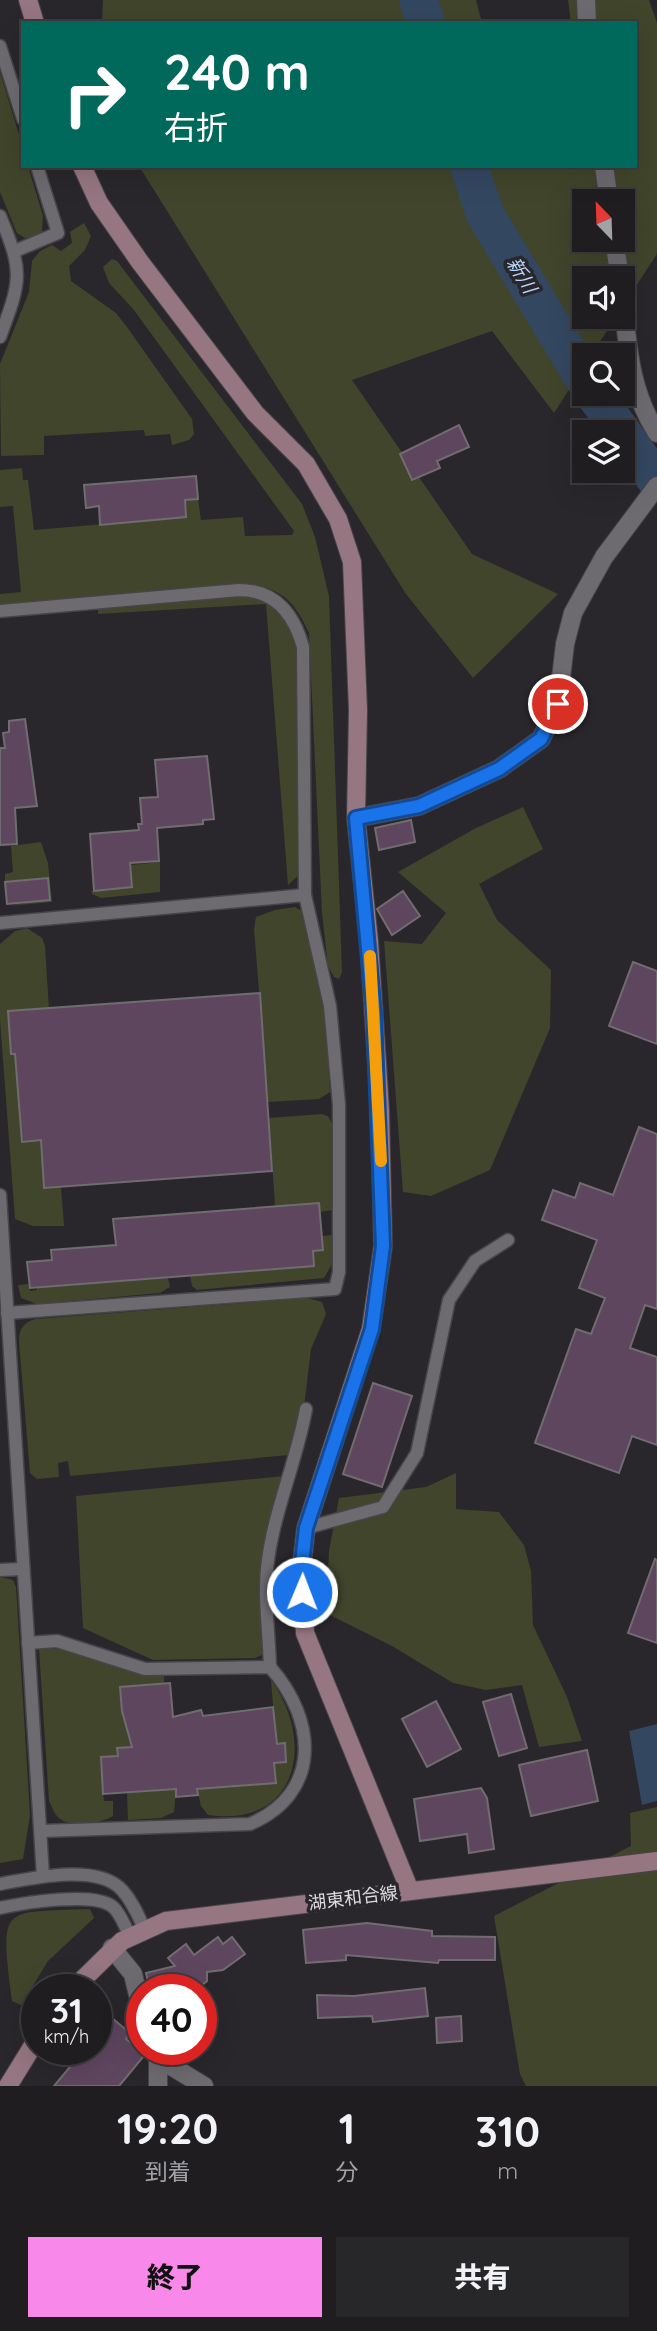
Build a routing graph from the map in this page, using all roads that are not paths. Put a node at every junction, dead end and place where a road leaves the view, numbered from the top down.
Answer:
1 (28, 0) edge
2 (586, 0) edge
3 (34, 21) edge
4 (587, 21) edge
5 (0, 46) edge
6 (21, 113) edge
7 (38, 168) edge
8 (83, 168) edge
9 (604, 168) edge
10 (607, 189) edge
11 (0, 216) edge
12 (15, 251) junction
13 (626, 329) edge
14 (0, 337) edge
15 (657, 433) edge
16 (654, 489) edge
17 (0, 611) edge
18 (356, 818) junction
19 (306, 895) junction
20 (0, 923) edge
21 (0, 1195) edge
22 (508, 1240) dead end
23 (2, 1257) edge
24 (7, 1313) junction
25 (306, 1409) dead end
26 (306, 1528) junction
27 (23, 1569) junction
28 (0, 1570) edge
29 (27, 1643) junction
30 (270, 1667) junction
31 (41, 1831) junction
32 (657, 1861) edge
33 (43, 1876) junction
34 (0, 1884) edge
35 (410, 1891) junction
36 (0, 1908) edge
37 (137, 1932) junction
38 (113, 1948) junction
39 (88, 1974) edge
40 (133, 1974) edge
41 (21, 2065) edge
42 (156, 2065) edge
43 (173, 2065) edge
44 (8, 2086) edge
45 (158, 2086) edge
46 (204, 2086) edge

1 - 3 street
2 - 4 street
5 - 6 lane
7 - 12 lane
8 - 18 street
9 - 10 street
11 - 12 lane
12 - 14 lane
13 - 15 street
16 - 18 street
17 - 19 lane
18 - 26 street
19 - 20 lane
19 - 24 lane
21 - 23 lane
22 - 26 lane
23 - 24 lane
24 - 27 lane
25 - 30 lane
26 - 35 street
27 - 28 lane
27 - 29 lane
29 - 30 lane
29 - 31 lane
30 - 31 lane
31 - 33 lane
32 - 35 street, 湖東和合線
33 - 34 lane
33 - 37 lane
35 - 37 street, 湖東和合線
36 - 37 lane
37 - 38 street, 湖東和合線
38 - 39 street, 湖東和合線
38 - 40 street
41 - 44 street
42 - 45 street
43 - 46 street

